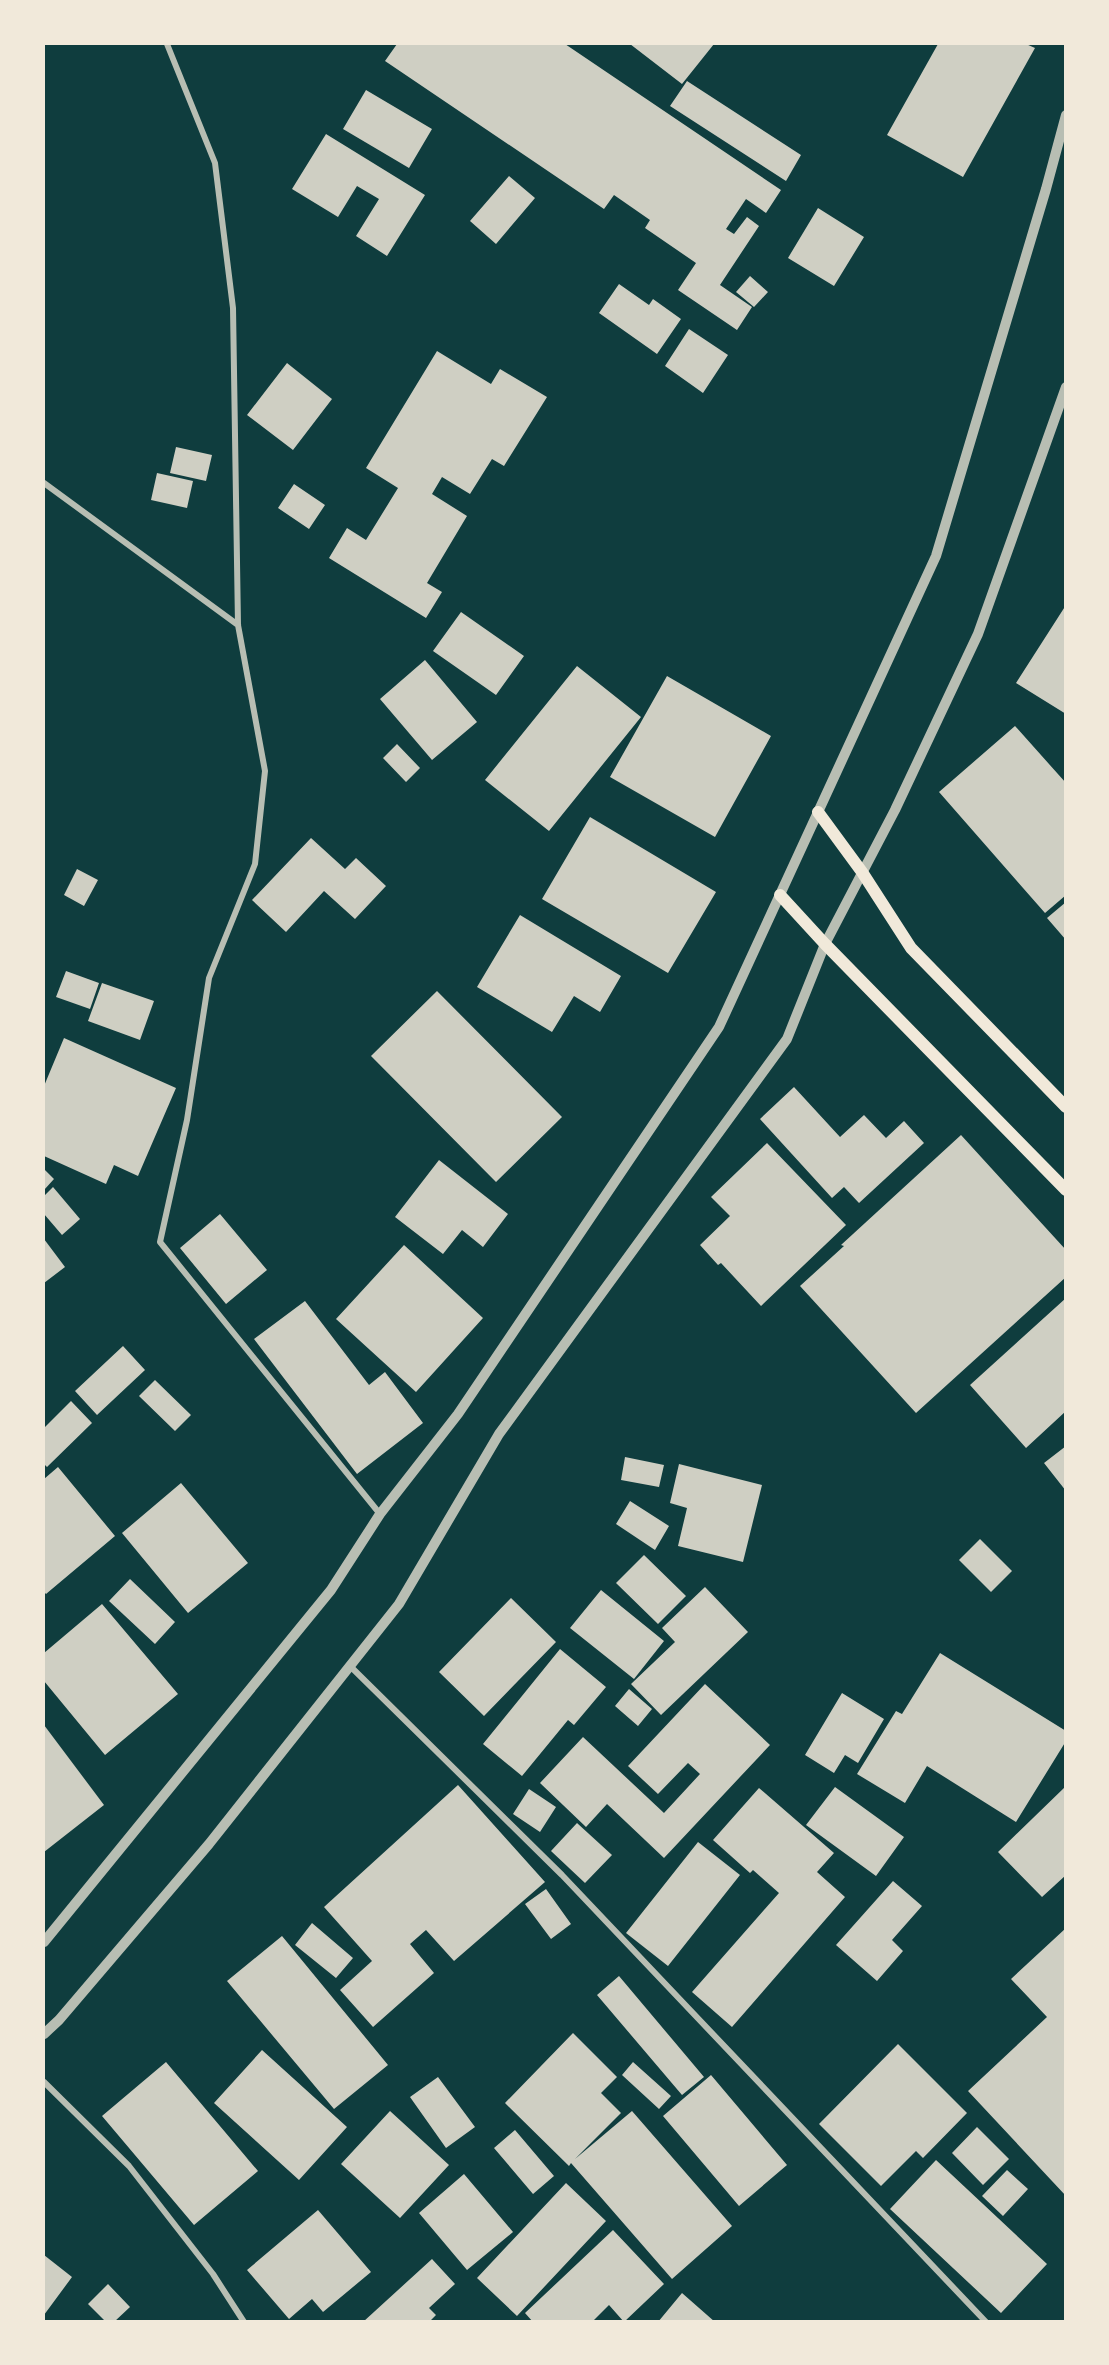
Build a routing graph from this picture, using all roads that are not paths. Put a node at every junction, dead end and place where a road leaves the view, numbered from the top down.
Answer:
1 (167, 44) edge
2 (1065, 115) edge
3 (1065, 387) edge
4 (44, 483) edge
5 (238, 625) junction
6 (818, 812) junction
7 (862, 873) junction
8 (780, 895) junction
9 (825, 944) junction
10 (1065, 1107) edge
11 (1065, 1190) edge
12 (380, 1514) junction
13 (350, 1666) junction
14 (44, 1942) edge
15 (44, 2034) edge
16 (44, 2082) edge
17 (244, 2322) edge
18 (986, 2322) edge

1 - 5 street
2 - 6 street
3 - 7 street
4 - 5 street
5 - 12 street
6 - 7 main road
6 - 8 street
7 - 9 street
7 - 10 main road
8 - 9 main road
8 - 12 street
9 - 11 main road
9 - 13 street
12 - 14 street
13 - 15 street
13 - 18 street
16 - 17 street

